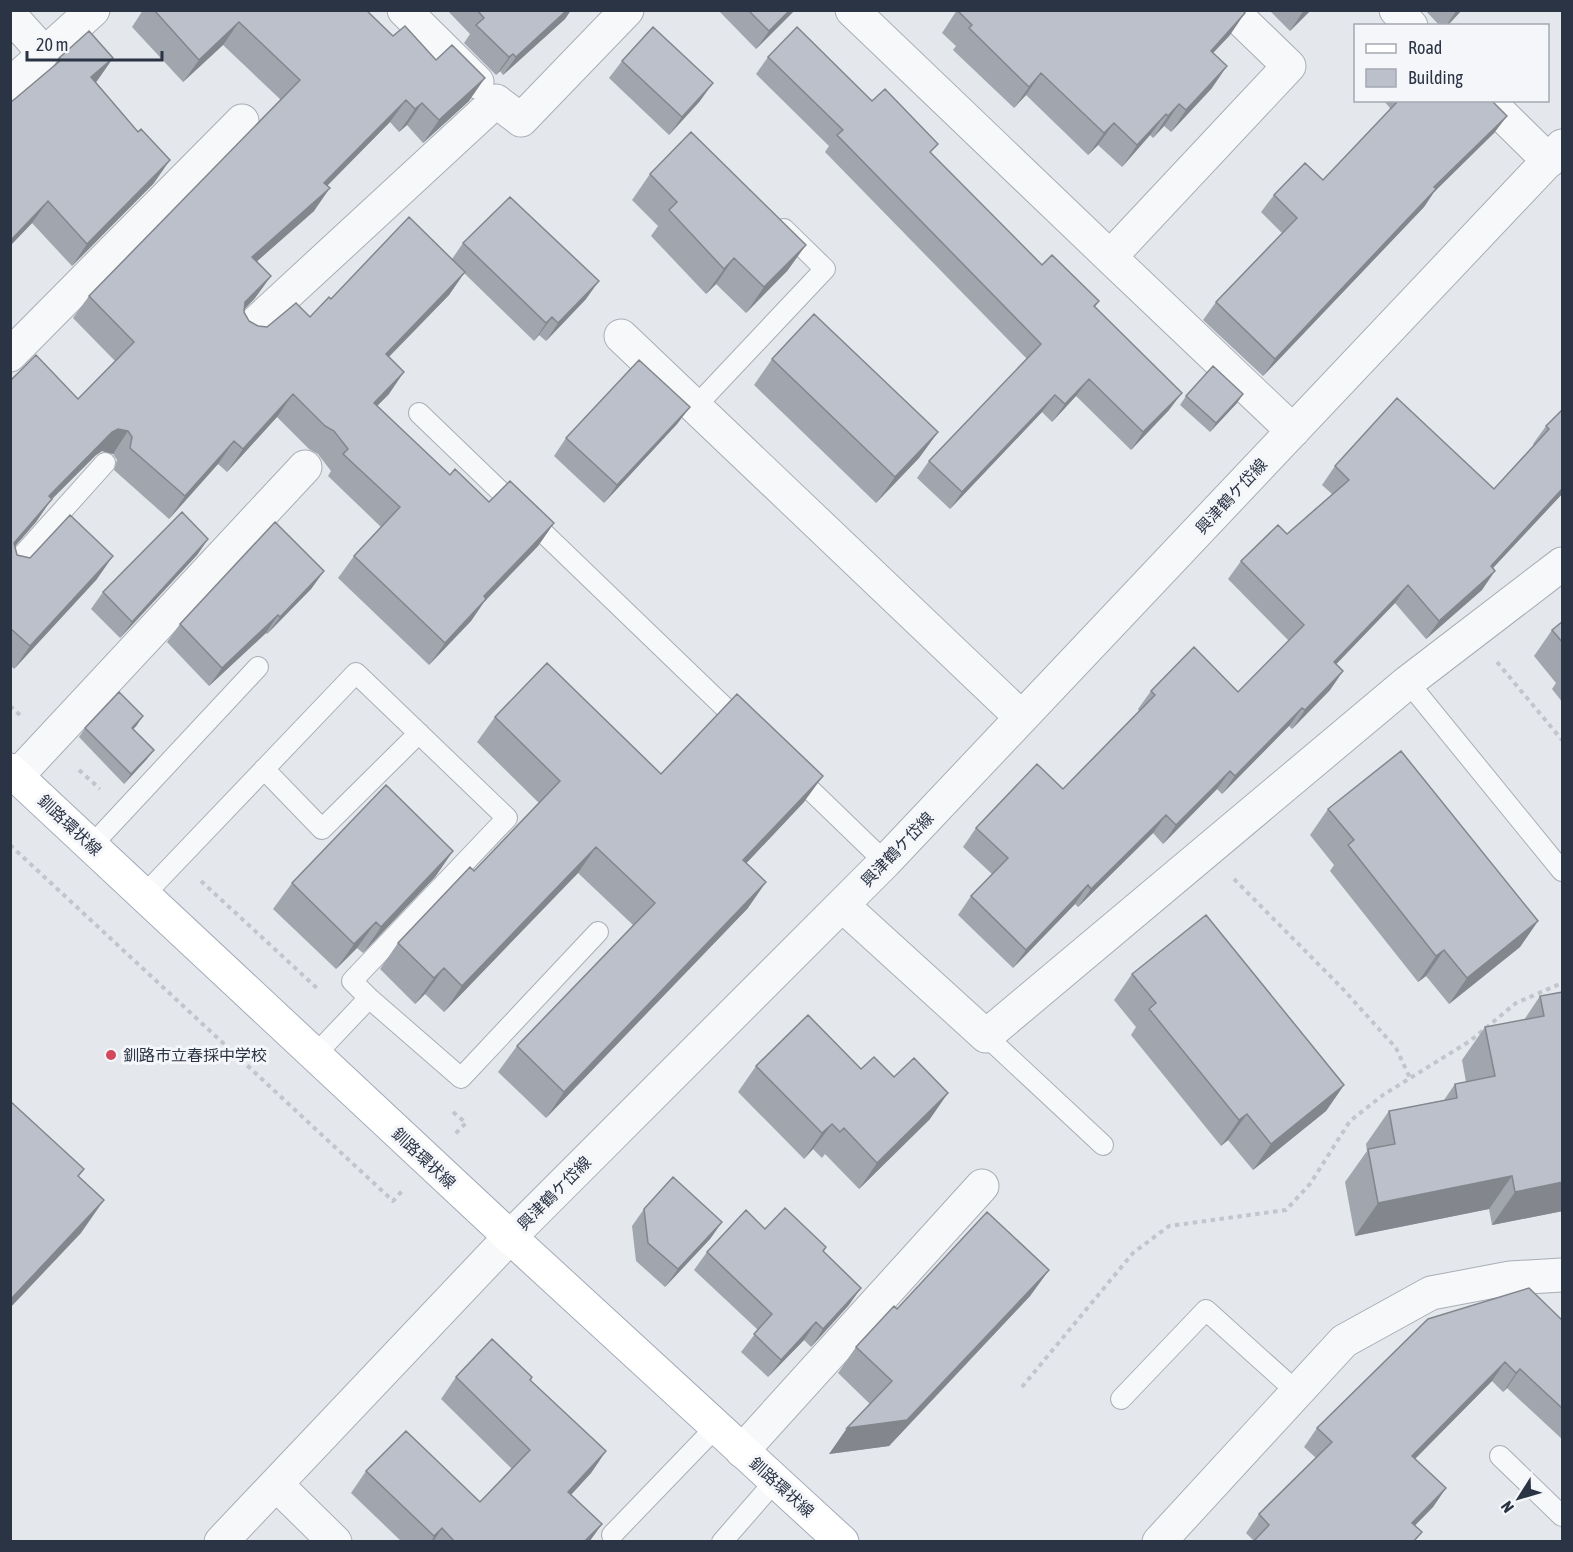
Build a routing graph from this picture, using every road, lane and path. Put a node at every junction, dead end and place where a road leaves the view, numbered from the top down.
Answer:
1 (93, 10) edge
2 (404, 10) edge
3 (627, 10) edge
4 (852, 10) edge
5 (1231, 10) edge
6 (1396, 10) edge
7 (10, 15) edge
8 (1409, 24) edge
9 (44, 53) junction
10 (10, 85) edge
11 (496, 100) junction
12 (1490, 102) edge
13 (242, 120) dead end
14 (1556, 154) edge
15 (766, 212) edge
16 (1110, 257) junction
17 (247, 331) edge
18 (621, 336) dead end
19 (10, 355) edge
20 (695, 407) junction
21 (420, 413) dead end
22 (1293, 431) junction
23 (105, 463) edge
24 (304, 467) dead end
25 (1563, 564) edge
26 (10, 569) edge
27 (1495, 660) dead end
28 (258, 667) dead end
29 (1408, 682) junction
30 (1021, 717) junction
31 (419, 734) junction
32 (756, 737) edge
33 (1563, 740) edge
34 (782, 762) edge
35 (264, 770) junction
36 (14, 773) edge
37 (92, 845) junction
38 (885, 862) junction
39 (1563, 871) edge
40 (1233, 878) dead end
41 (144, 895) junction
42 (843, 905) junction
43 (598, 932) dead end
44 (1563, 983) edge
45 (369, 998) junction
46 (986, 1036) junction
47 (315, 1055) junction
48 (1411, 1080) junction
49 (1103, 1145) dead end
50 (982, 1186) dead end
51 (510, 1237) junction
52 (1563, 1275) edge
53 (1022, 1387) dead end
54 (1297, 1392) junction
55 (1120, 1399) dead end
56 (716, 1427) junction
57 (742, 1451) junction
58 (1500, 1456) dead end
59 (775, 1481) junction
60 (276, 1484) junction
61 (1563, 1516) edge
62 (612, 1535) dead end
63 (221, 1542) edge
64 (335, 1542) edge
65 (722, 1542) edge
66 (842, 1542) edge
67 (1159, 1542) edge

1 - 9 street
2 - 11 street
3 - 11 street
4 - 16 street
5 - 16 street
6 - 8 street
7 - 9 street
9 - 10 street
11 - 17 street
12 - 14 street
13 - 19 street
14 - 22 street, 興津鶴ケ岱線
15 - 20 lane
16 - 22 street
18 - 20 street
20 - 30 street
21 - 32 lane
22 - 30 street, 興津鶴ケ岱線
23 - 26 lane
24 - 36 street
25 - 29 street
27 - 33 path
28 - 37 lane
29 - 39 lane
29 - 46 street
30 - 38 street, 興津鶴ケ岱線
31 - 35 lane
31 - 35 lane
31 - 45 lane
34 - 38 lane
35 - 41 lane
36 - 37 main road, 釧路環状線
37 - 41 main road, 釧路環状線
38 - 42 street, 興津鶴ケ岱線
40 - 48 path
41 - 47 main road, 釧路環状線
42 - 46 street
42 - 51 street, 興津鶴ケ岱線
43 - 45 lane
44 - 48 path
45 - 47 lane
46 - 49 lane
47 - 51 main road, 釧路環状線
48 - 53 path
50 - 57 street
51 - 56 main road, 釧路環状線
51 - 60 street, 興津鶴ケ岱線
52 - 54 street
54 - 55 lane
54 - 67 street
56 - 57 main road, 釧路環状線
56 - 62 lane
57 - 59 main road, 釧路環状線
58 - 61 lane
59 - 65 lane
59 - 66 main road, 釧路環状線
60 - 63 street, 興津鶴ケ岱線
60 - 64 street

